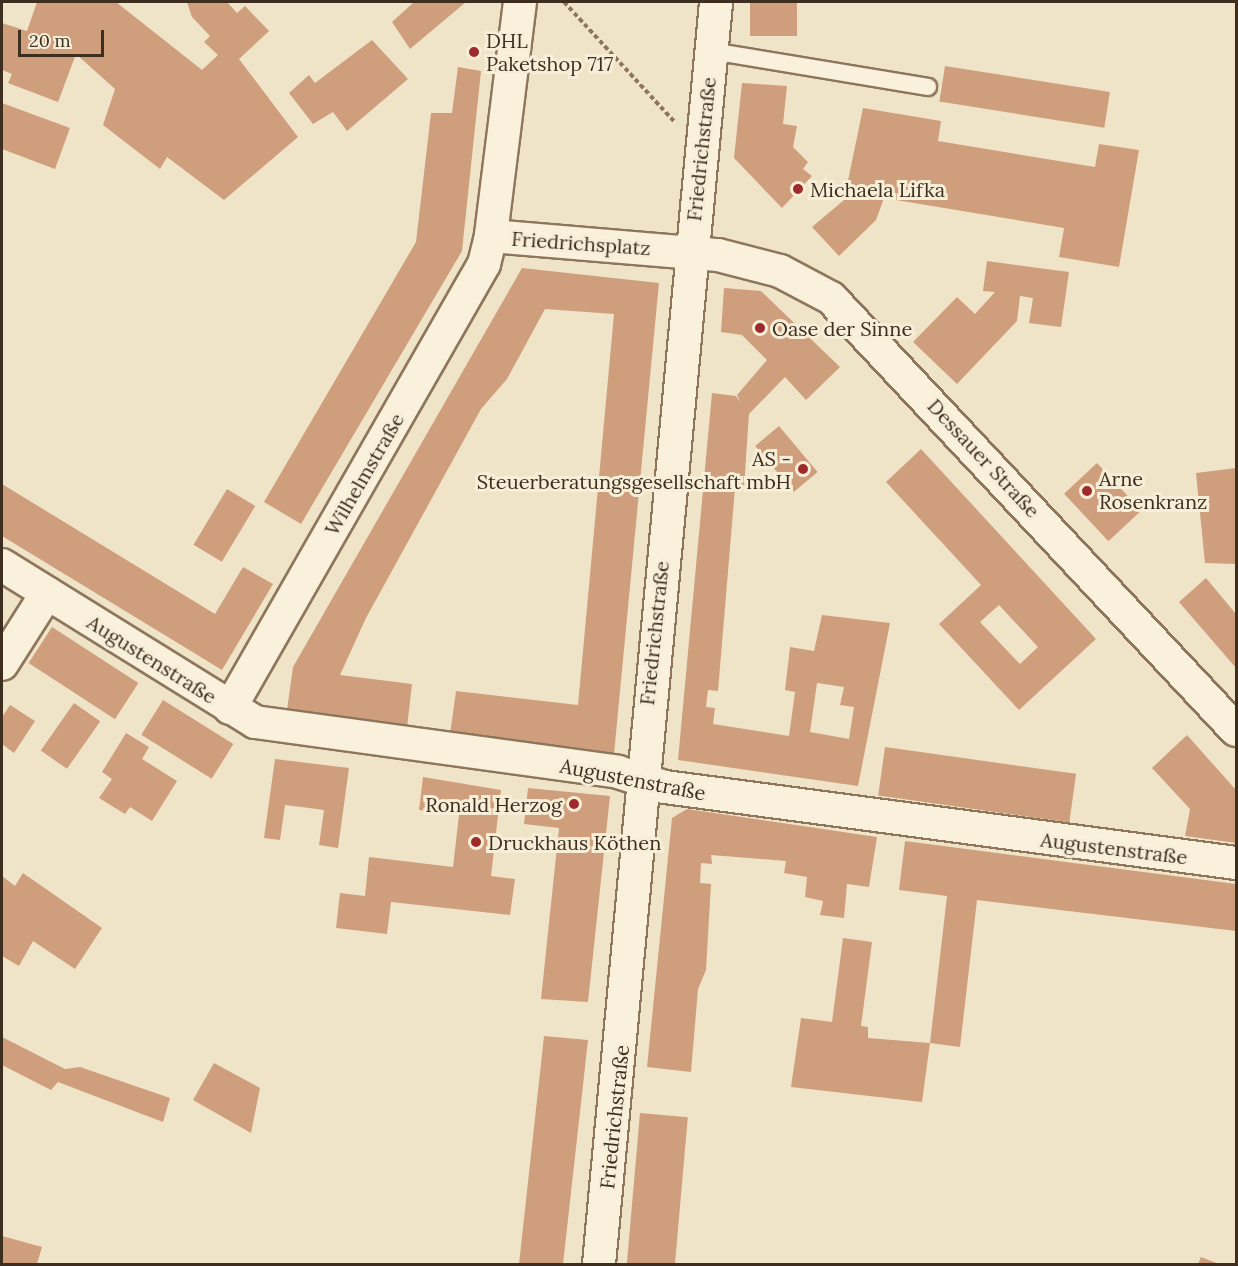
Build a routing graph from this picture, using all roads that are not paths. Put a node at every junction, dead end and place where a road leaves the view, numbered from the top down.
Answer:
1 (520, 2) edge
2 (716, 2) edge
3 (711, 51) junction
4 (928, 87) dead end
5 (491, 236) junction
6 (691, 251) junction
7 (2, 565) edge
8 (47, 593) junction
9 (2, 663) edge
10 (230, 708) junction
11 (1236, 730) edge
12 (643, 780) junction
13 (1236, 863) edge
14 (599, 1264) edge

1 - 5 street, Friedrichsplatz
2 - 3 street, Friedrichstraße
3 - 4 lane
3 - 6 street, Friedrichstraße
5 - 6 street, Friedrichsplatz
5 - 10 street, Wilhelmstraße
6 - 11 street, Dessauer Straße
6 - 12 street, Friedrichstraße
7 - 8 street, Augustenstraße
8 - 9 street
8 - 10 street, Augustenstraße
10 - 12 street, Augustenstraße
12 - 13 street, Augustenstraße
12 - 14 street, Friedrichstraße

